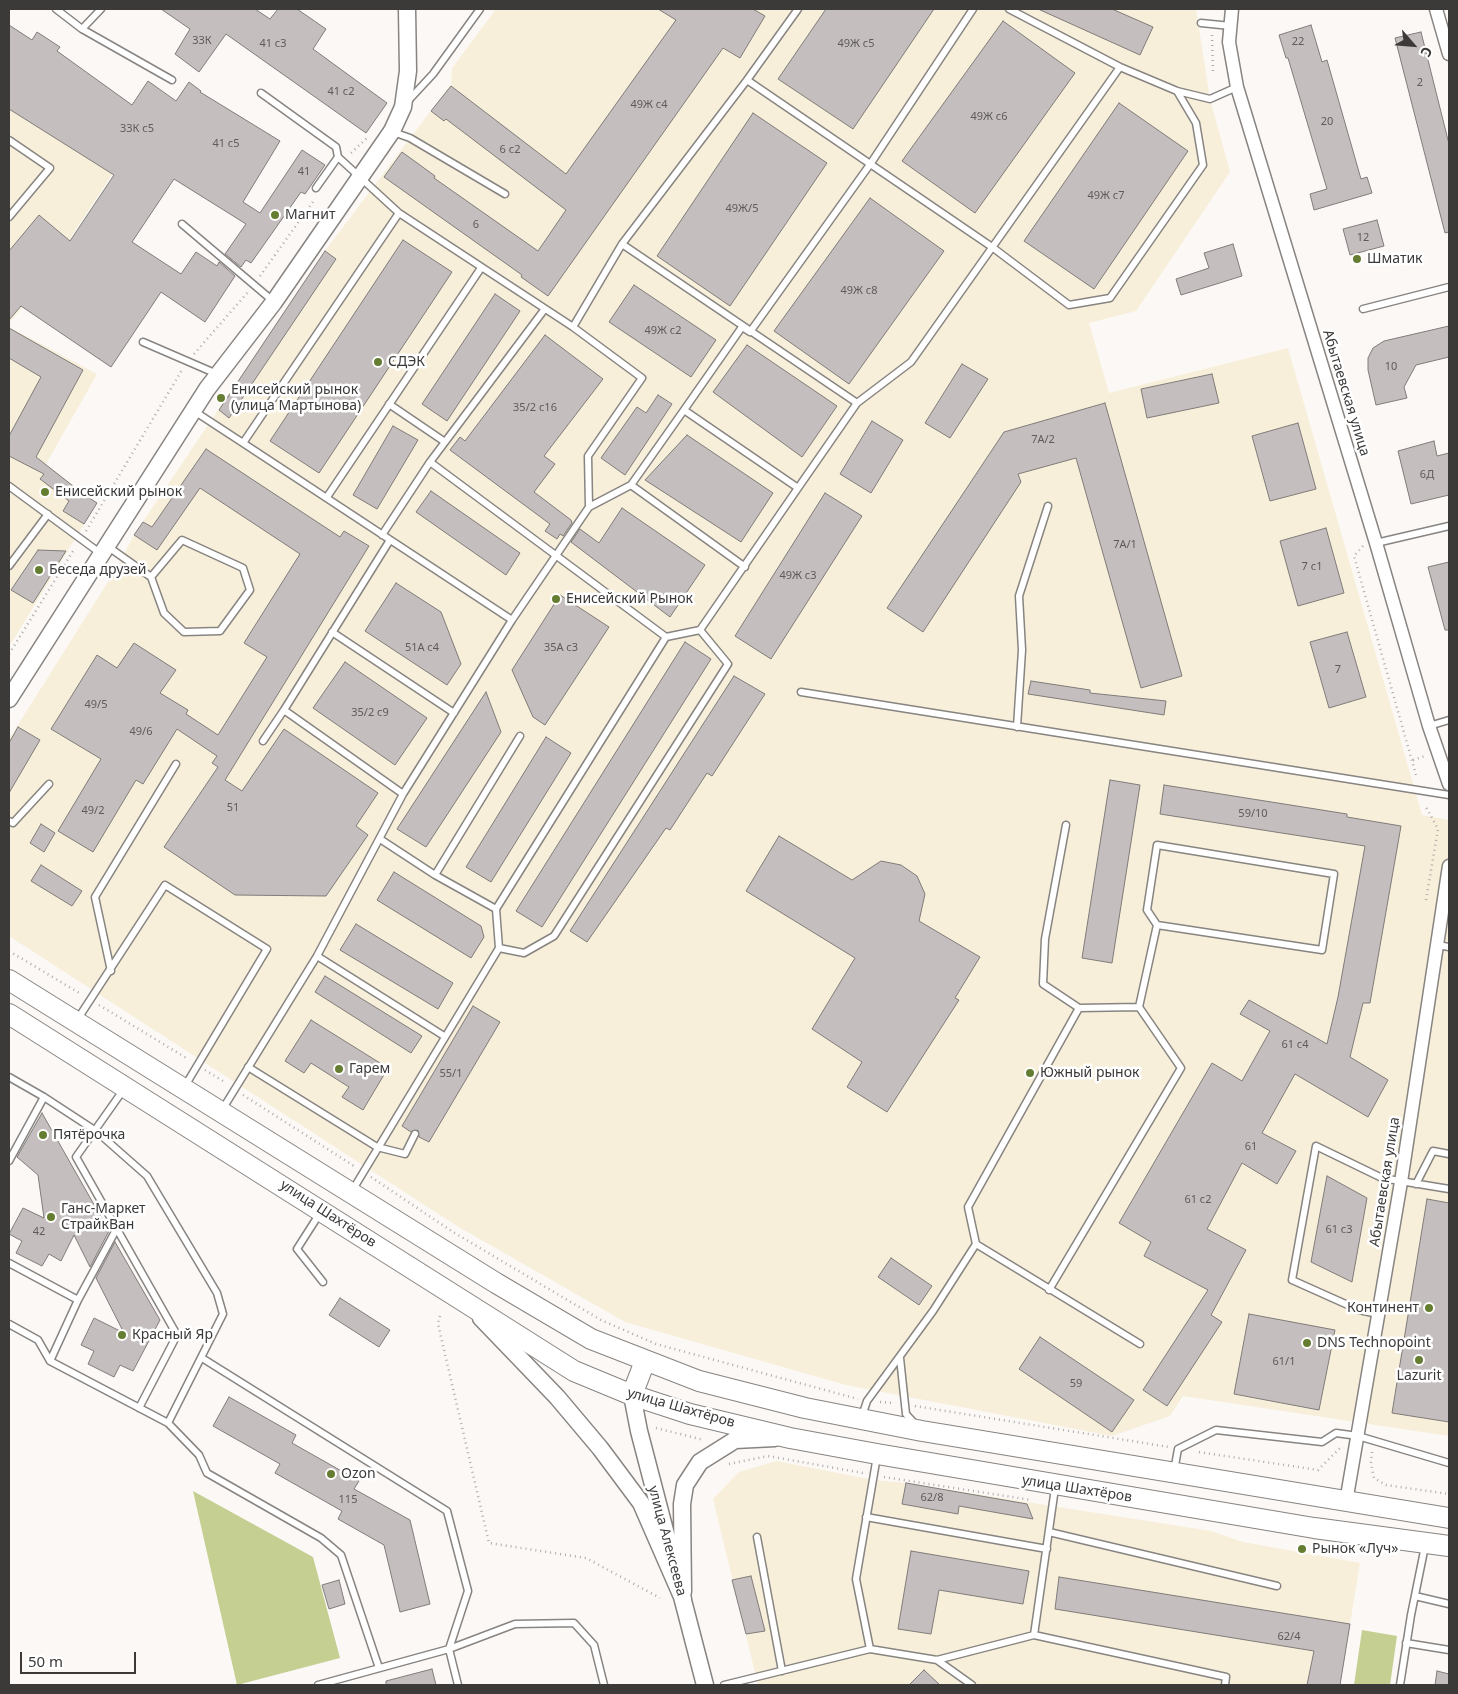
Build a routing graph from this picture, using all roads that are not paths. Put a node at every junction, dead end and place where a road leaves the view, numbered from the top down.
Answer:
1 (56, 9) edge
2 (101, 9) edge
3 (407, 9) edge
4 (480, 9) edge
5 (798, 9) edge
6 (973, 9) edge
7 (1009, 9) edge
8 (1232, 9) edge
9 (1436, 9) edge
10 (1202, 22) dead end
11 (1230, 26) junction
12 (82, 29) junction
13 (1449, 54) edge
14 (1120, 67) junction
15 (172, 80) dead end
16 (747, 80) junction
17 (1237, 87) junction
18 (1177, 91) junction
19 (261, 93) dead end
20 (402, 107) junction
21 (392, 131) junction
22 (9, 140) edge
23 (340, 159) junction
24 (871, 163) junction
25 (360, 177) junction
26 (316, 188) dead end
27 (506, 194) dead end
28 (399, 213) junction
29 (9, 217) edge
30 (182, 224) dead end
31 (622, 244) junction
32 (992, 247) junction
33 (481, 268) junction
34 (1449, 287) edge
35 (274, 302) junction
36 (1363, 309) dead end
37 (544, 310) junction
38 (573, 327) junction
39 (742, 327) junction
40 (750, 332) junction
41 (143, 342) dead end
42 (218, 374) junction
43 (857, 402) junction
44 (389, 404) junction
45 (684, 410) junction
46 (193, 411) junction
47 (445, 442) junction
48 (243, 443) junction
49 (430, 462) junction
50 (631, 485) junction
51 (9, 486) edge
52 (798, 488) junction
53 (327, 497) junction
54 (1048, 506) dead end
55 (589, 507) junction
56 (48, 514) junction
57 (1449, 526) edge
58 (382, 535) junction
59 (390, 540) junction
60 (1370, 544) junction
61 (103, 549) junction
62 (558, 556) junction
63 (9, 566) edge
64 (745, 567) junction
65 (151, 577) junction
66 (512, 620) junction
67 (700, 630) junction
68 (332, 632) junction
69 (666, 637) junction
70 (801, 692) dead end
71 (9, 699) edge
72 (284, 710) junction
73 (454, 713) junction
74 (1449, 720) edge
75 (1429, 726) junction
76 (1017, 727) junction
77 (520, 736) dead end
78 (263, 741) dead end
79 (176, 764) dead end
80 (50, 784) dead end
81 (1449, 784) edge
82 (403, 794) junction
83 (1449, 795) edge
84 (9, 821) edge
85 (1066, 825) dead end
86 (380, 839) junction
87 (1449, 866) edge
88 (435, 875) junction
89 (496, 909) junction
90 (1157, 924) junction
91 (1443, 946) edge
92 (499, 948) junction
93 (317, 956) junction
94 (111, 971) junction
95 (9, 980) edge
96 (1140, 1007) junction
97 (1079, 1008) junction
98 (9, 1014) edge
99 (76, 1021) junction
100 (444, 1036) junction
101 (248, 1067) junction
102 (9, 1077) edge
103 (126, 1086) junction
104 (184, 1087) junction
105 (44, 1097) junction
106 (222, 1111) junction
107 (96, 1131) junction
108 (414, 1134) dead end
109 (377, 1147) junction
110 (1449, 1154) edge
111 (9, 1160) edge
112 (1401, 1182) junction
113 (1416, 1184) junction
114 (1449, 1189) edge
115 (351, 1193) junction
116 (322, 1210) junction
117 (117, 1228) junction
118 (976, 1244) junction
119 (9, 1264) edge
120 (323, 1282) dead end
121 (1050, 1290) junction
122 (78, 1300) junction
123 (469, 1306) junction
124 (1379, 1314) junction
125 (9, 1324) edge
126 (1140, 1344) dead end
127 (202, 1358) junction
128 (900, 1358) junction
129 (50, 1361) junction
130 (645, 1361) junction
131 (632, 1396) junction
132 (139, 1408) junction
133 (861, 1420) junction
134 (168, 1423) junction
135 (922, 1431) junction
136 (1358, 1436) junction
137 (790, 1438) junction
138 (877, 1454) junction
139 (1449, 1463) edge
140 (1174, 1472) junction
141 (1054, 1494) junction
142 (1346, 1502) junction
143 (866, 1517) junction
144 (1449, 1518) edge
145 (1049, 1532) junction
146 (757, 1537) dead end
147 (1426, 1543) junction
148 (1449, 1546) edge
149 (1047, 1549) junction
150 (1277, 1586) dead end
151 (1415, 1596) junction
152 (683, 1599) junction
153 (1449, 1604) edge
154 (1034, 1635) junction
155 (1406, 1643) junction
156 (449, 1649) junction
157 (870, 1649) junction
158 (1449, 1650) edge
159 (937, 1660) junction
160 (379, 1668) junction
161 (782, 1671) junction
162 (742, 1683) edge
163 (318, 1685) edge
164 (458, 1685) edge
165 (604, 1685) edge
166 (705, 1685) edge
167 (724, 1685) edge
168 (972, 1685) edge
169 (1225, 1685) edge
170 (1400, 1685) edge

1 - 12 lane
2 - 12 lane
3 - 20 street
4 - 20 lane
5 - 16 lane
6 - 24 lane
7 - 14 lane
8 - 11 street, Абытаевская улица
9 - 13 street
10 - 11 lane
11 - 17 street, Абытаевская улица
12 - 15 lane
14 - 18 lane
14 - 32 lane
16 - 24 lane
16 - 31 lane
17 - 18 lane
17 - 60 street, Абытаевская улица
18 - 32 lane
19 - 23 lane
20 - 21 street
21 - 25 street
21 - 27 lane
22 - 29 lane
23 - 25 lane
23 - 26 lane
24 - 32 lane
24 - 40 lane
25 - 28 lane
25 - 35 street
28 - 33 lane
28 - 48 lane
30 - 35 lane
31 - 38 lane
31 - 39 lane
32 - 43 lane
33 - 37 lane
33 - 44 lane
34 - 36 lane
35 - 42 street
37 - 38 lane
37 - 47 lane
38 - 55 lane
39 - 40 lane
39 - 45 lane
40 - 43 lane
41 - 42 lane
42 - 46 street
43 - 52 lane
44 - 47 lane
44 - 53 lane
45 - 50 lane
45 - 52 lane
46 - 48 lane
46 - 61 street
47 - 49 lane
48 - 53 lane
49 - 58 lane
49 - 62 lane
50 - 55 lane
50 - 64 lane
51 - 56 lane
52 - 64 lane
53 - 58 lane
54 - 76 lane
55 - 62 lane
56 - 61 lane
56 - 63 lane
57 - 60 lane
58 - 59 lane
59 - 66 lane
59 - 68 lane
60 - 75 street, Абытаевская улица
61 - 65 lane
61 - 71 street
62 - 66 lane
62 - 69 lane
64 - 67 lane
65 - 65 lane
66 - 73 lane
67 - 69 lane
67 - 92 lane
68 - 72 lane
68 - 73 lane
69 - 89 lane
70 - 76 lane
72 - 78 lane
72 - 82 lane
73 - 82 lane
74 - 75 lane
75 - 81 street, Абытаевская улица
76 - 83 lane
77 - 88 lane
79 - 94 lane
80 - 84 lane
82 - 86 lane
85 - 97 lane
86 - 88 lane
86 - 93 lane
87 - 91 street, Абытаевская улица
88 - 89 lane
89 - 92 lane
90 - 90 lane
90 - 96 lane
91 - 112 street, Абытаевская улица
92 - 100 lane
93 - 100 lane
93 - 101 lane
94 - 99 lane
94 - 104 lane
95 - 99 main road
96 - 97 lane
96 - 121 lane
97 - 118 lane
98 - 103 main road, улица Шахтёров
99 - 104 main road
100 - 109 lane
101 - 106 lane
101 - 109 lane
102 - 105 lane
103 - 107 lane
103 - 116 main road, улица Шахтёров
104 - 106 main road
105 - 107 lane
105 - 111 lane
106 - 115 main road
107 - 117 lane
107 - 127 lane
108 - 109 lane
109 - 115 lane
110 - 113 lane
112 - 113 lane
112 - 124 street, Абытаевская улица
112 - 124 lane
113 - 114 lane
115 - 130 main road
116 - 120 lane
116 - 123 main road, улица Шахтёров
117 - 122 lane
117 - 132 lane
118 - 121 lane
118 - 128 lane
119 - 122 lane
121 - 126 lane
122 - 129 lane
123 - 131 main road, улица Шахтёров
123 - 152 street
124 - 136 street, Абытаевская улица
125 - 129 lane
127 - 134 lane
127 - 156 lane
128 - 133 lane
128 - 135 lane
129 - 132 lane
130 - 131 main road
130 - 133 main road
131 - 137 main road, улица Шахтёров
131 - 152 street, улица Алексеева
132 - 134 lane
133 - 135 main road
134 - 160 lane
135 - 140 main road
136 - 139 lane
136 - 140 lane
136 - 142 street, Абытаевская улица
137 - 138 main road, улица Шахтёров
137 - 152 street
138 - 141 main road, улица Шахтёров
138 - 143 lane
140 - 142 main road
141 - 145 lane
141 - 147 main road, улица Шахтёров
142 - 144 main road
143 - 149 lane
143 - 157 lane
145 - 149 lane
145 - 150 lane
146 - 161 lane
147 - 148 main road, улица Шахтёров
147 - 151 lane
149 - 154 lane
151 - 153 lane
151 - 155 lane
152 - 166 street, улица Алексеева
154 - 159 lane
154 - 169 lane
155 - 158 lane
155 - 170 lane
156 - 160 lane
156 - 164 lane
156 - 165 lane
157 - 159 lane
157 - 161 lane
159 - 168 lane
160 - 163 lane
161 - 162 lane
162 - 167 lane

